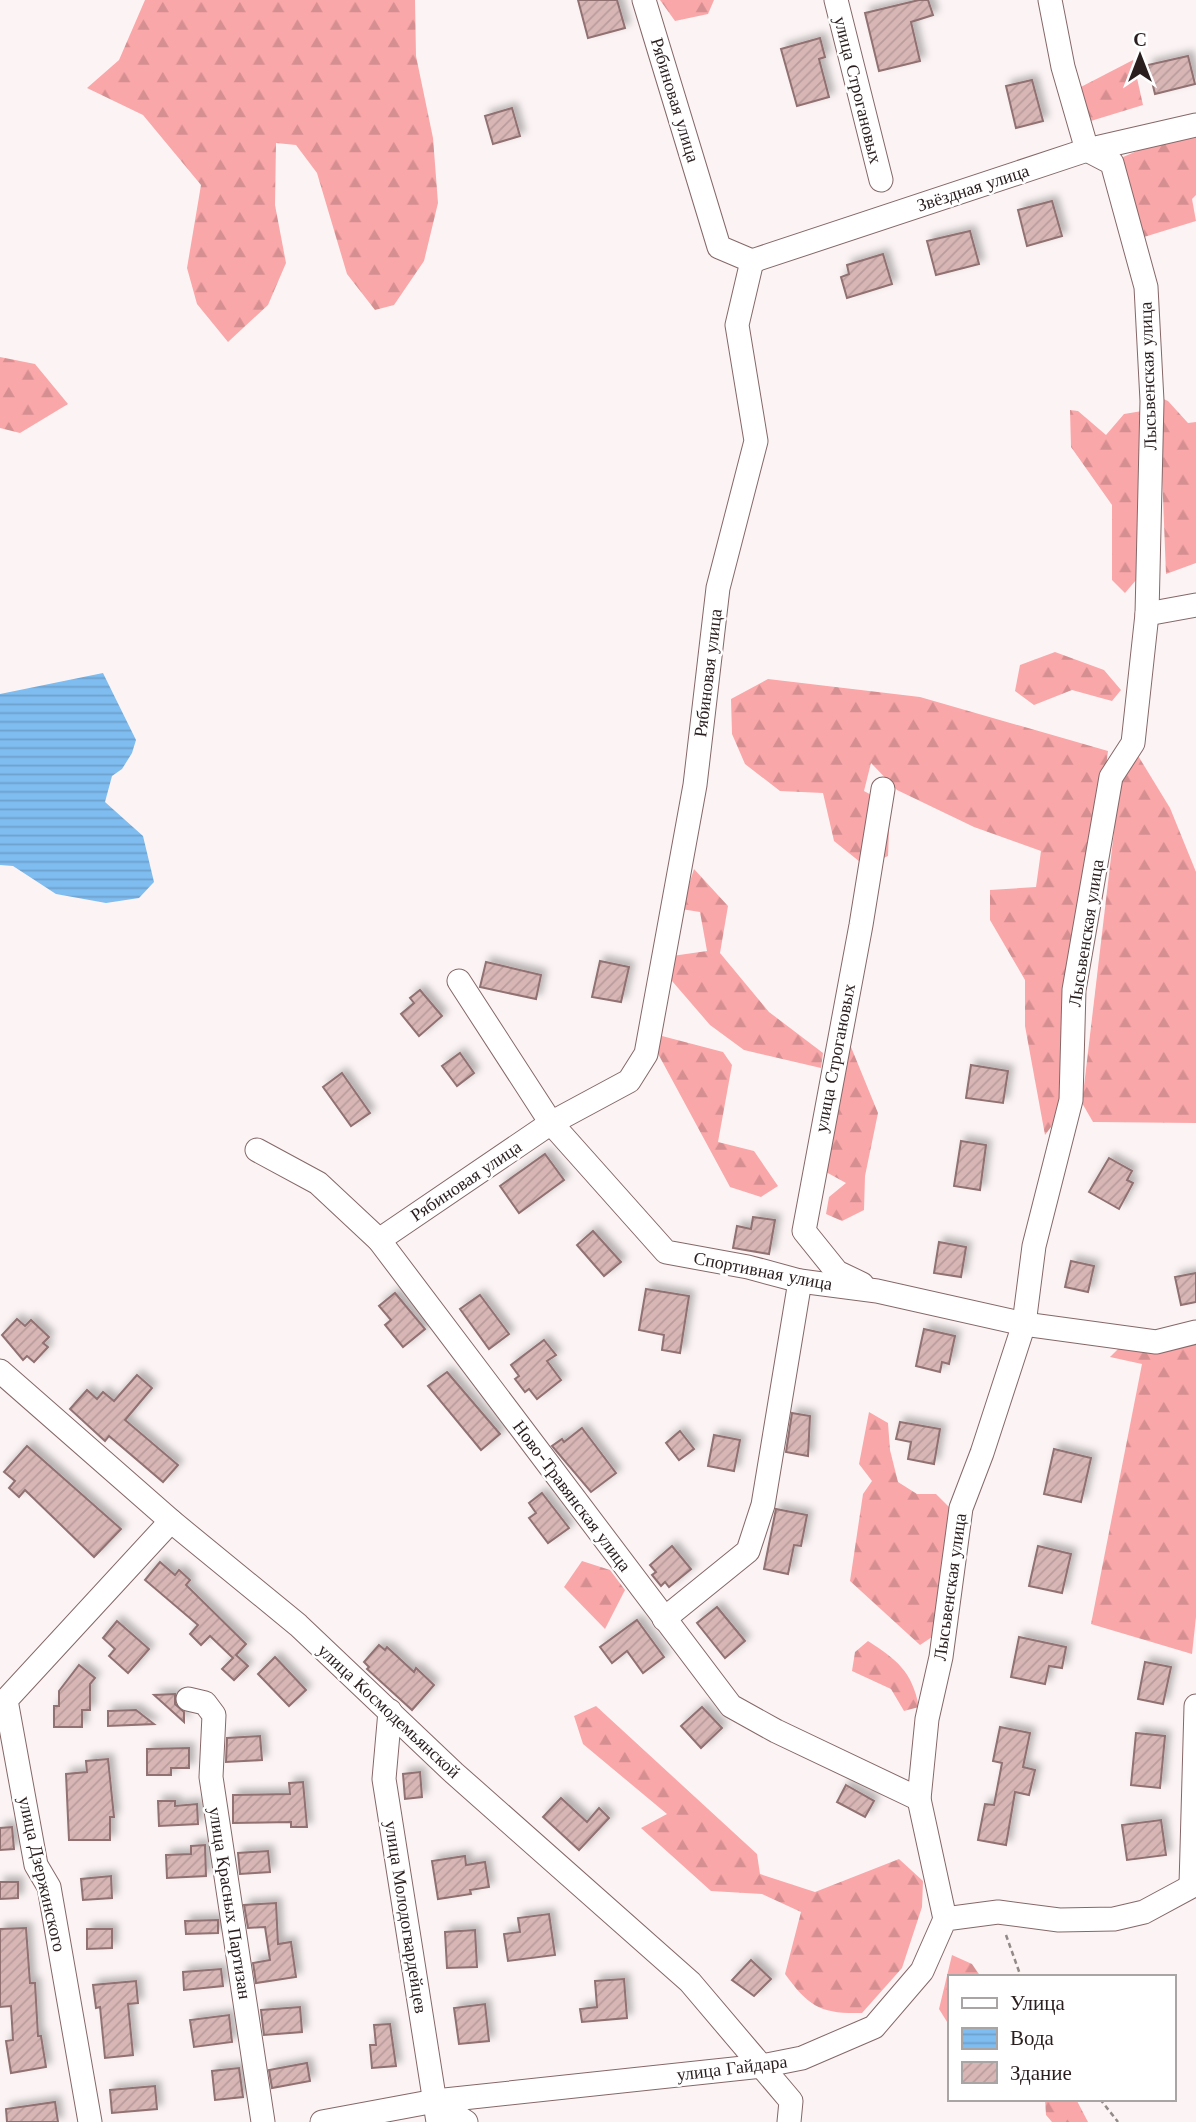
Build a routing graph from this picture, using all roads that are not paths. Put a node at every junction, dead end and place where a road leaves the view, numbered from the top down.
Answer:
1 (645, 0) edge
2 (836, 0) edge
3 (1050, 0) edge
4 (1196, 125) edge
5 (1087, 150) junction
6 (881, 180) dead end
7 (752, 261) junction
8 (1196, 605) edge
9 (1147, 614) junction
10 (883, 789) dead end
11 (459, 981) dead end
12 (551, 1123) junction
13 (257, 1150) dead end
14 (379, 1240) junction
15 (800, 1281) junction
16 (877, 1291) junction
17 (1024, 1324) junction
18 (1196, 1332) edge
19 (0, 1371) edge
20 (171, 1521) junction
21 (664, 1619) junction
22 (188, 1699) dead end
23 (3, 1700) edge
24 (1196, 1706) edge
25 (390, 1711) junction
26 (919, 1799) junction
27 (1194, 1884) edge
28 (945, 1919) junction
29 (762, 2066) junction
30 (790, 2111) edge
31 (436, 2112) edge
32 (90, 2122) edge
33 (263, 2122) edge
34 (322, 2122) edge
35 (466, 2122) edge
36 (806, 2122) edge

1 - 7 street, Рябиновая улица
2 - 6 street, улица Строгановых
3 - 5 street
4 - 5 street, Звёздная улица
5 - 7 street, Звёздная улица
5 - 9 street, Лысьвенская улица
7 - 12 street, Рябиновая улица
8 - 9 street
9 - 17 street, Лысьвенская улица
10 - 16 street, улица Строгановых
11 - 12 street, Спортивная улица
12 - 14 street, Рябиновая улица
12 - 15 street, Спортивная улица
13 - 14 street, Ново-Травянская улица
14 - 21 street, Ново-Травянская улица
15 - 16 street, Спортивная улица
15 - 21 street
16 - 17 street, Спортивная улица
17 - 18 street, Спортивная улица
17 - 26 street, Лысьвенская улица
19 - 20 street, улица Космодемьянской
20 - 23 street, улица Дзержинского
20 - 25 street, улица Космодемьянской
21 - 26 street, Ново-Травянская улица
22 - 33 street, улица Красных Партизан
23 - 32 street, улица Дзержинского
24 - 27 street
25 - 29 street, улица Космодемьянской
25 - 31 street, улица Молодогвардейцев
26 - 28 street, Лысьвенская улица
27 - 28 street
28 - 29 street, улица Гайдара
29 - 30 street, улица Космодемьянской
29 - 31 street, улица Гайдара
30 - 36 street, улица Космодемьянской
31 - 34 street, улица Гайдара
31 - 35 street

